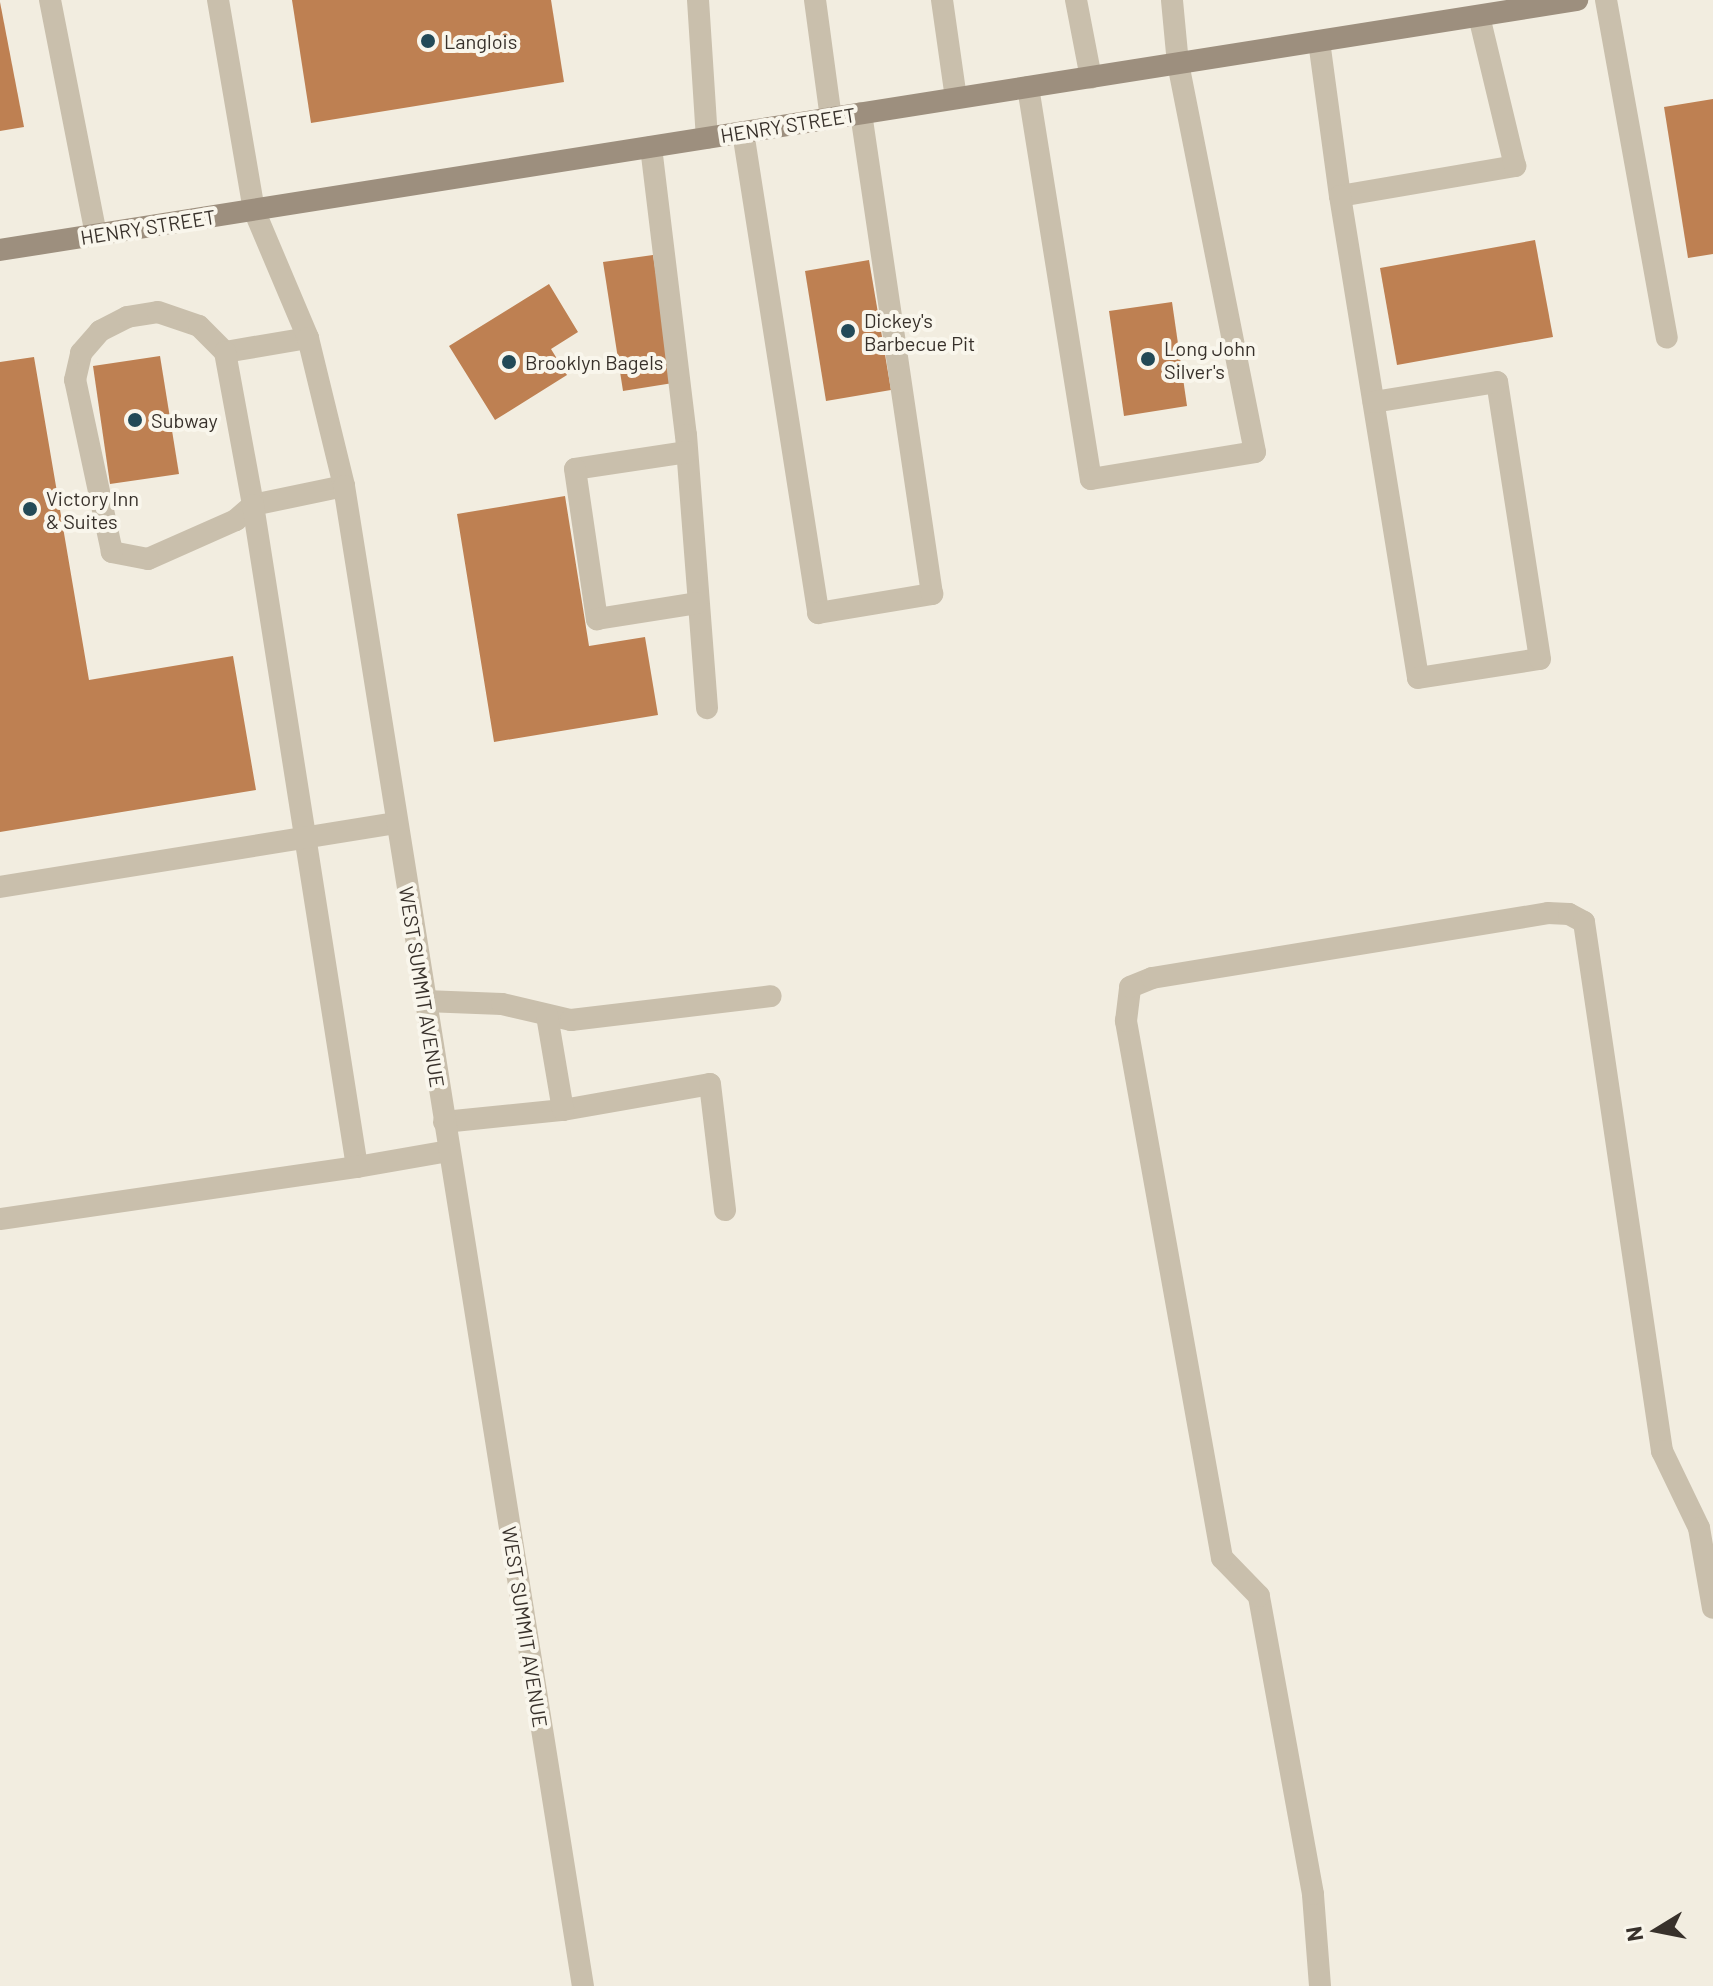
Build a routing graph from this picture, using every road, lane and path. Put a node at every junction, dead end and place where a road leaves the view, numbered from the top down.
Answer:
1 (50, 0) edge
2 (218, 0) edge
3 (698, 0) edge
4 (815, 0) edge
5 (942, 0) edge
6 (1076, 0) edge
7 (1172, 0) edge
8 (1577, 0) edge
9 (1606, 0) edge
10 (1479, 16) junction
11 (1319, 41) junction
12 (1178, 64) junction
13 (1091, 78) junction
14 (1028, 87) junction
15 (956, 98) junction
16 (861, 113) junction
17 (831, 118) junction
18 (743, 132) junction
19 (707, 138) junction
20 (651, 147) junction
21 (1340, 196) junction
22 (254, 210) junction
23 (96, 235) junction
24 (0, 250) edge
25 (308, 338) junction
26 (1667, 338) dead end
27 (225, 352) junction
28 (1374, 402) junction
29 (687, 452) junction
30 (344, 486) junction
31 (253, 505) junction
32 (697, 603) junction
33 (707, 708) dead end
34 (395, 823) junction
35 (303, 836) junction
36 (0, 887) edge
37 (771, 996) dead end
38 (425, 1001) junction
39 (547, 1015) junction
40 (563, 1110) junction
41 (444, 1122) junction
42 (449, 1151) junction
43 (357, 1167) junction
44 (725, 1210) dead end
45 (0, 1219) edge
46 (1713, 1608) edge
47 (583, 1986) edge
48 (1320, 1986) edge

1 - 23 street
2 - 22 street, WEST SUMMIT AVENUE
3 - 19 street
4 - 17 street
5 - 15 street
6 - 13 street
7 - 12 street
8 - 10 main road, HENRY STREET
9 - 26 street
10 - 11 main road, HENRY STREET
10 - 21 street
11 - 12 main road, HENRY STREET
11 - 21 street
12 - 13 main road, HENRY STREET
12 - 14 street
13 - 14 main road, HENRY STREET
14 - 15 main road, HENRY STREET
15 - 16 main road, HENRY STREET
16 - 17 main road, HENRY STREET
16 - 18 street
17 - 18 main road, HENRY STREET
18 - 19 main road, HENRY STREET
19 - 20 main road, HENRY STREET
20 - 22 main road, HENRY STREET
20 - 29 street
21 - 28 street
22 - 23 main road, HENRY STREET
22 - 25 street, WEST SUMMIT AVENUE
23 - 24 main road, HENRY STREET
25 - 27 street
25 - 30 street, WEST SUMMIT AVENUE
27 - 31 street
27 - 31 street
28 - 28 street
29 - 32 street
29 - 32 street
30 - 31 street
30 - 34 street, WEST SUMMIT AVENUE
31 - 35 street
32 - 33 street
34 - 35 street
34 - 38 street, WEST SUMMIT AVENUE
35 - 36 street
35 - 43 street
37 - 39 street
38 - 39 street
38 - 41 street, WEST SUMMIT AVENUE
39 - 40 street
40 - 41 street
40 - 44 street
41 - 42 street, WEST SUMMIT AVENUE
42 - 43 street
42 - 47 street, WEST SUMMIT AVENUE
43 - 45 street
46 - 48 street

